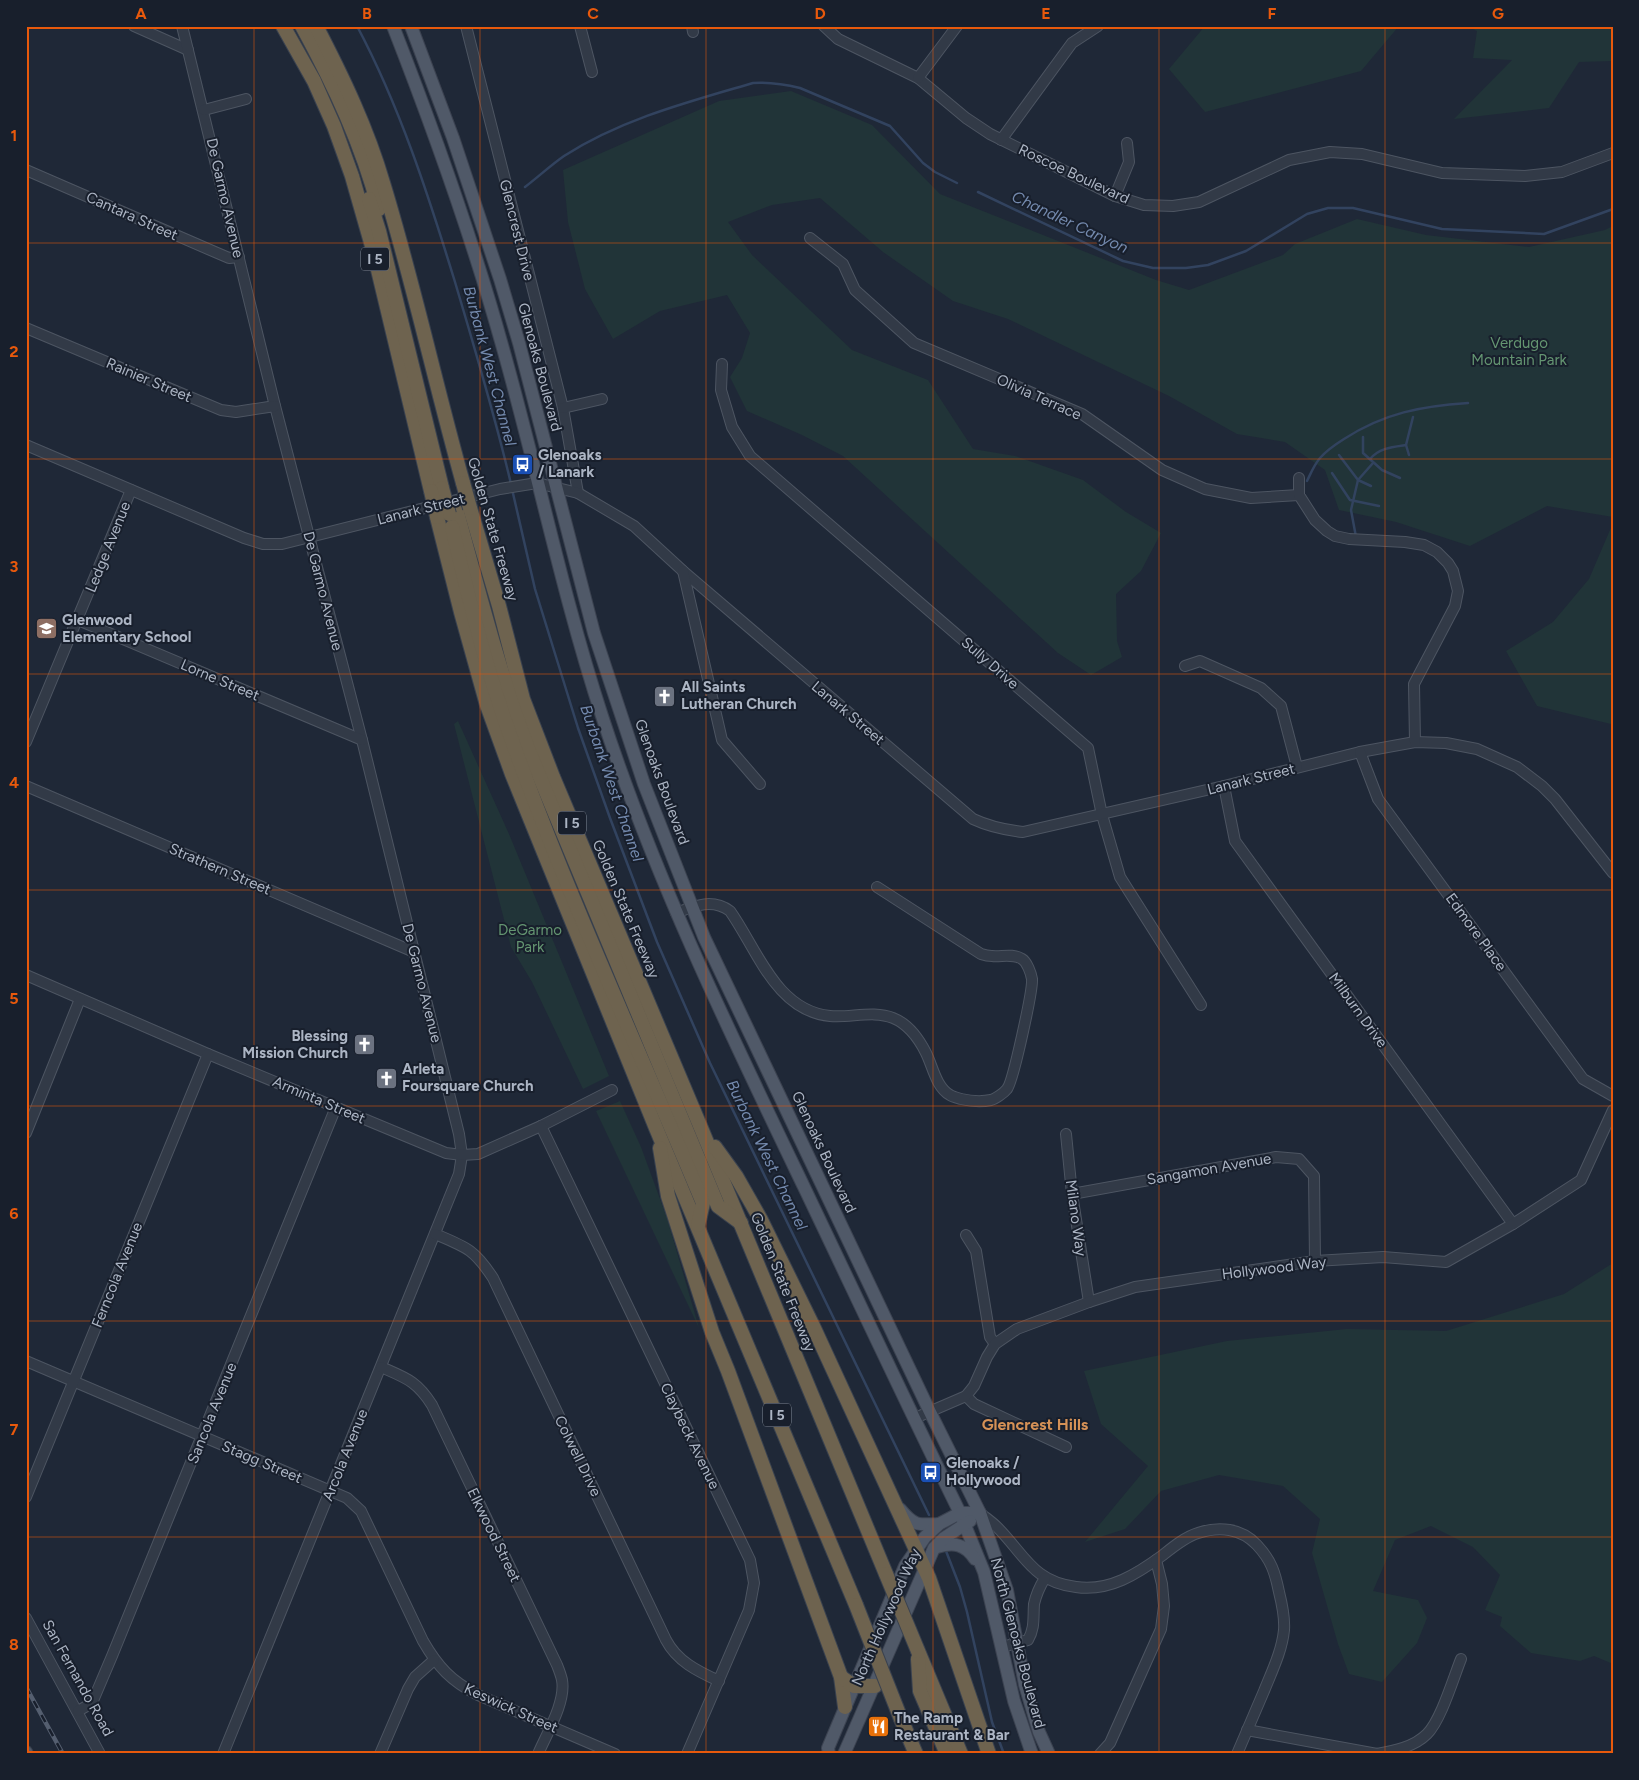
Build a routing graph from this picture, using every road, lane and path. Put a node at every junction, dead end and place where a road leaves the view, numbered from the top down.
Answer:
1 (134, 26) edge
2 (182, 26) edge
3 (277, 26) edge
4 (302, 26) edge
5 (316, 26) edge
6 (326, 26) edge
7 (393, 26) edge
8 (411, 26) edge
9 (466, 26) edge
10 (580, 26) edge
11 (824, 26) edge
12 (957, 26) edge
13 (1098, 26) edge
14 (289, 30) edge
15 (188, 50) junction
16 (335, 63) junction
17 (592, 72) dead end
18 (918, 78) junction
19 (246, 99) dead end
20 (204, 110) junction
21 (1001, 140) junction
22 (1127, 143) dead end
23 (1613, 153) edge
24 (26, 170) edge
25 (1116, 196) junction
26 (810, 238) dead end
27 (239, 257) junction
28 (26, 328) edge
29 (722, 364) dead end
30 (602, 399) dead end
31 (275, 406) junction
32 (563, 408) junction
33 (26, 445) edge
34 (1299, 478) dead end
35 (538, 483) junction
36 (447, 487) junction
37 (556, 487) junction
38 (132, 490) junction
39 (578, 493) junction
40 (1299, 495) junction
41 (453, 513) junction
42 (309, 536) junction
43 (683, 571) junction
44 (78, 620) junction
45 (1185, 666) dead end
46 (362, 740) junction
47 (26, 742) edge
48 (1415, 742) junction
49 (1360, 752) junction
50 (1297, 767) junction
51 (760, 784) dead end
52 (26, 786) edge
53 (1224, 786) junction
54 (1102, 815) junction
55 (1613, 874) edge
56 (877, 887) dead end
57 (691, 907) junction
58 (676, 913) junction
59 (414, 952) junction
60 (26, 976) edge
61 (80, 1000) junction
62 (1202, 1005) dead end
63 (208, 1054) junction
64 (612, 1090) dead end
65 (1613, 1096) edge
66 (336, 1107) junction
67 (1613, 1110) edge
68 (541, 1126) junction
69 (656, 1128) junction
70 (702, 1128) junction
71 (26, 1133) edge
72 (1066, 1134) dead end
73 (462, 1155) junction
74 (1072, 1194) junction
75 (741, 1224) junction
76 (1513, 1224) junction
77 (698, 1225) junction
78 (435, 1234) junction
79 (966, 1235) dead end
80 (846, 1236) junction
81 (831, 1243) junction
82 (1315, 1262) junction
83 (1089, 1302) junction
84 (995, 1344) junction
85 (26, 1362) edge
86 (381, 1367) junction
87 (74, 1382) junction
88 (966, 1396) junction
89 (930, 1412) junction
90 (915, 1418) junction
91 (202, 1436) junction
92 (1066, 1447) dead end
93 (331, 1491) junction
94 (26, 1497) edge
95 (895, 1504) junction
96 (960, 1513) junction
97 (980, 1513) junction
98 (939, 1524) junction
99 (965, 1525) junction
100 (934, 1548) junction
101 (916, 1550) junction
102 (1156, 1560) junction
103 (925, 1569) junction
104 (984, 1572) junction
105 (1045, 1578) junction
106 (26, 1618) edge
107 (423, 1641) joint
108 (1017, 1644) junction
109 (1002, 1647) junction
110 (1461, 1659) dead end
111 (434, 1660) junction
112 (841, 1677) junction
113 (719, 1680) junction
114 (854, 1686) junction
115 (874, 1686) junction
116 (930, 1698) junction
117 (845, 1707) junction
118 (78, 1711) junction
119 (551, 1726) junction
120 (1247, 1730) junction
121 (1360, 1752) edge
122 (100, 1754) edge
123 (223, 1754) edge
124 (380, 1754) edge
125 (538, 1754) edge
126 (615, 1754) edge
127 (687, 1754) edge
128 (830, 1754) edge
129 (844, 1754) edge
130 (916, 1754) edge
131 (947, 1754) edge
132 (962, 1754) edge
133 (989, 1754) edge
134 (1032, 1754) edge
135 (1049, 1754) edge
136 (1100, 1754) edge
137 (1237, 1754) edge

1 - 15 street
2 - 15 street, De Garmo Avenue
3 - 14 highway
4 - 36 highway
5 - 16 highway, Golden State Freeway / I 5
6 - 16 highway
7 - 35 main road, Glenoaks Boulevard
8 - 37 main road, Glenoaks Boulevard
9 - 32 street, Glencrest Drive
10 - 17 street
11 - 18 street, Roscoe Boulevard
12 - 18 street
13 - 21 street
14 - 36 highway, Golden State Freeway / I 5
15 - 20 street, De Garmo Avenue
16 - 36 highway, Golden State Freeway / I 5
18 - 21 street, Roscoe Boulevard
19 - 20 street
20 - 27 street, De Garmo Avenue
21 - 25 street, Roscoe Boulevard
22 - 25 street
23 - 25 street, Roscoe Boulevard
24 - 27 street, Cantara Street
26 - 40 street, Olivia Terrace
27 - 31 street, De Garmo Avenue
28 - 31 street, Rainier Street
29 - 54 street, Sully Drive
30 - 32 street
31 - 42 street, De Garmo Avenue
32 - 39 street, Glencrest Drive
33 - 38 street, Lanark Street
34 - 40 street
35 - 37 street, Lanark Street
35 - 42 street, Lanark Street
35 - 58 main road, Glenoaks Boulevard
36 - 41 highway, Golden State Freeway / I 5, bridge
36 - 41 highway, Golden State Freeway / I 5, bridge
37 - 39 street, Lanark Street
37 - 57 main road, Glenoaks Boulevard
38 - 42 street, Lanark Street
38 - 44 street, Ledge Avenue
39 - 43 street, Lanark Street
40 - 48 street
41 - 69 highway, Golden State Freeway / I 5
41 - 70 highway, Golden State Freeway / I 5
41 - 75 highway
41 - 77 highway
42 - 46 street, De Garmo Avenue
43 - 51 street
43 - 54 street, Lanark Street
44 - 46 street, Lorne Street
44 - 47 street, Ledge Avenue
45 - 50 street
46 - 59 street, De Garmo Avenue
48 - 49 street, Lanark Street
48 - 55 street, Lanark Street
49 - 50 street, Lanark Street
49 - 65 street, Edmore Place
50 - 53 street, Lanark Street
52 - 59 street, Strathern Street
53 - 54 street, Lanark Street
53 - 76 street, Milburn Drive
54 - 62 street, Sully Drive
56 - 57 street
57 - 58 street
57 - 80 main road, Glenoaks Boulevard
58 - 81 main road, Glenoaks Boulevard
59 - 73 street, De Garmo Avenue
60 - 61 street, Arminta Street
61 - 63 street, Arminta Street
61 - 71 street
63 - 66 street, Arminta Street
63 - 87 street, Ferncola Avenue
64 - 68 street, Arminta Street
66 - 73 street, Arminta Street
66 - 91 street, Sancola Avenue
67 - 76 street, Hollywood Way
68 - 73 street, Arminta Street
68 - 113 street, Claybeck Avenue
69 - 77 highway, Golden State Freeway / I 5
69 - 112 highway
70 - 75 highway, Golden State Freeway / I 5
70 - 95 highway
72 - 74 street, Milano Way
73 - 78 street, Arcola Avenue
74 - 82 street, Sangamon Avenue
74 - 83 street, Milano Way
75 - 116 highway, Golden State Freeway / I 5, bridge
76 - 82 street, Hollywood Way
77 - 130 highway, Golden State Freeway / I 5, bridge
78 - 86 street, Arcola Avenue
78 - 113 street, Colwell Drive
79 - 84 street
80 - 81 main road
80 - 89 main road, Glenoaks Boulevard
81 - 90 main road, Glenoaks Boulevard
82 - 83 street, Hollywood Way
83 - 84 street, Hollywood Way
84 - 88 street, Hollywood Way
85 - 87 street, Stagg Street
86 - 93 street, Arcola Avenue
86 - 119 street, Elkwood Street
87 - 91 street, Stagg Street
87 - 94 street, Ferncola Avenue
88 - 89 street
88 - 92 street
89 - 90 street
89 - 97 main road, Glenoaks Boulevard
90 - 96 main road, Glenoaks Boulevard
91 - 93 street, Stagg Street
91 - 118 street, Sancola Avenue
93 - 107 street, Stagg Street
93 - 123 street, Arcola Avenue
95 - 98 main road
95 - 101 highway
96 - 97 main road, North Hollywood Way
96 - 98 main road, North Hollywood Way
96 - 99 main road, North Glenoaks Boulevard
97 - 99 main road, North Hollywood Way
97 - 105 street
97 - 108 main road, North Glenoaks Boulevard
98 - 101 main road, North Hollywood Way
99 - 100 main road, North Hollywood Way
99 - 104 main road, North Glenoaks Boulevard
100 - 103 main road, North Hollywood Way
100 - 104 main road
101 - 103 highway
101 - 114 main road, North Hollywood Way
102 - 105 street
102 - 120 street
102 - 136 street
103 - 115 main road, North Hollywood Way
103 - 133 highway
104 - 109 main road, North Glenoaks Boulevard
105 - 108 street
106 - 118 street, San Fernando Road
107 - 111 street, Keswick Street
108 - 109 street
108 - 135 main road, North Glenoaks Boulevard
109 - 134 main road, North Glenoaks Boulevard
110 - 121 street
111 - 119 street, Keswick Street
111 - 124 street
112 - 114 highway
112 - 117 highway
113 - 127 street, Claybeck Avenue
114 - 115 highway
114 - 117 main road, North Hollywood Way
115 - 129 main road, North Hollywood Way
116 - 131 highway
116 - 132 highway, Golden State Freeway / I 5
117 - 128 main road, North Hollywood Way
118 - 122 street, San Fernando Road
119 - 125 street, Elkwood Street
119 - 126 street, Keswick Street
120 - 121 street
120 - 137 street

